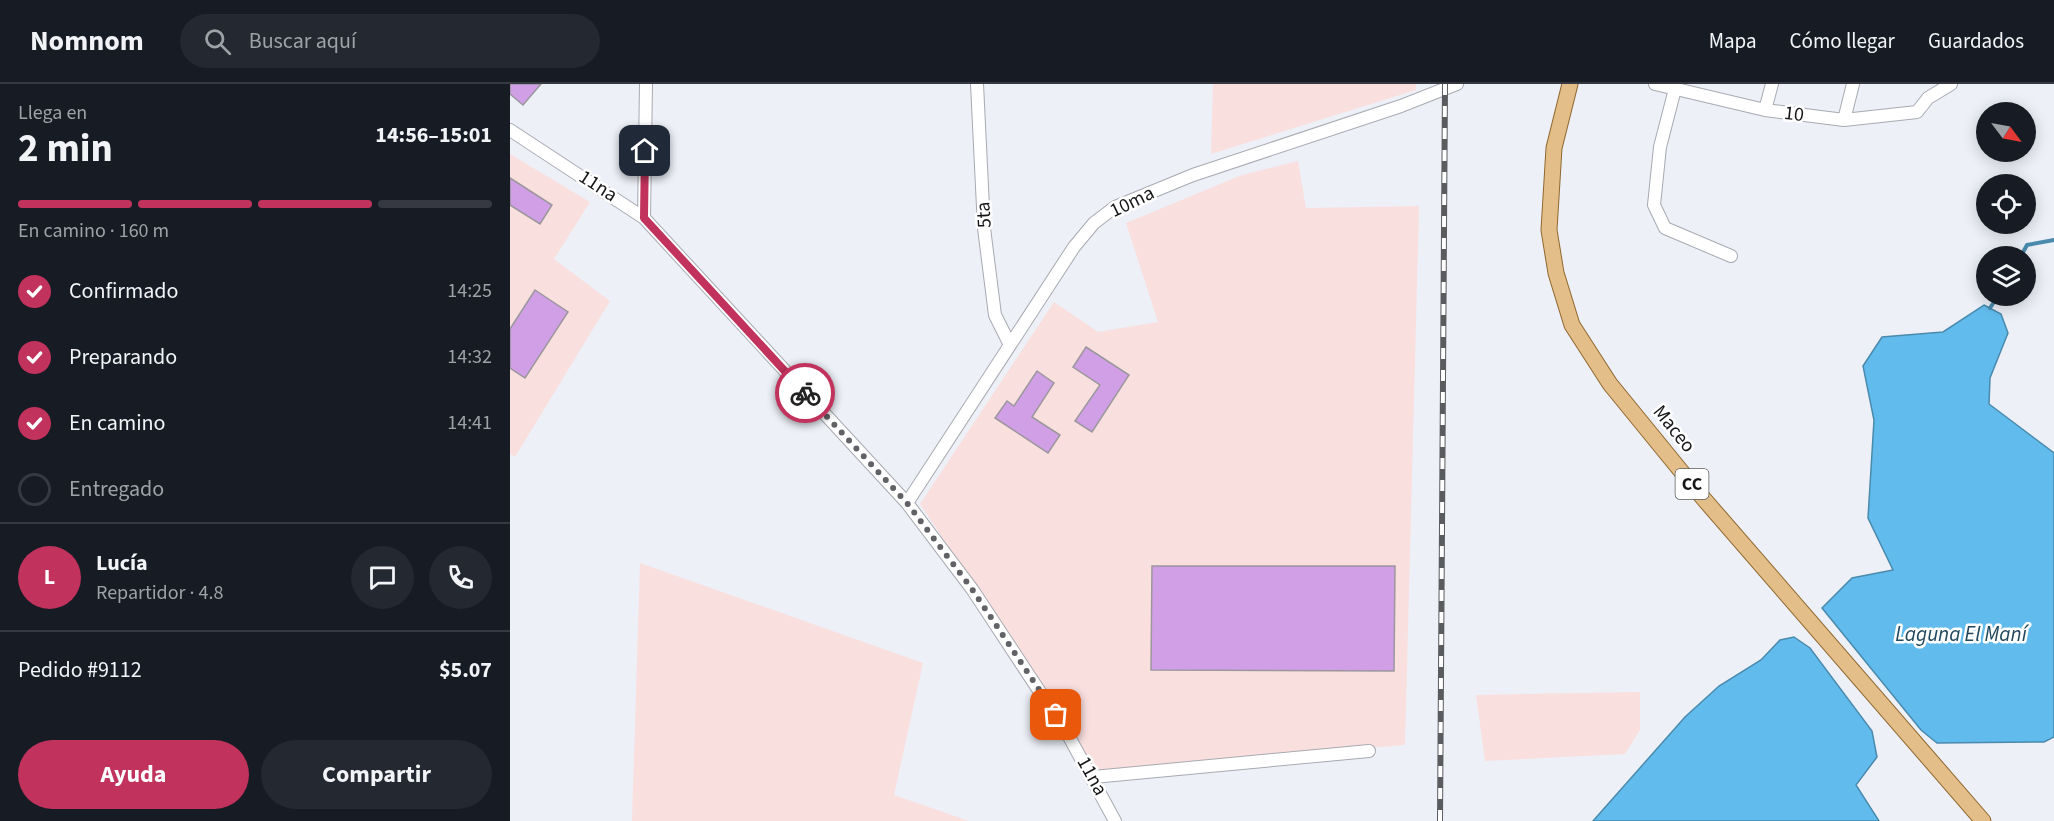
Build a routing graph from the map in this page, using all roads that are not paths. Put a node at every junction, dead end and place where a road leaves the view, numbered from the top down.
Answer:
1 (646, 84) edge
2 (977, 84) edge
3 (1456, 84) edge
4 (1570, 84) edge
5 (1655, 84) edge
6 (1772, 84) edge
7 (1853, 84) edge
8 (1931, 84) edge
9 (1950, 84) edge
10 (1675, 89) junction
11 (1428, 90) edge
12 (1928, 98) junction
13 (1765, 110) junction
14 (1844, 120) junction
15 (510, 130) edge
16 (644, 218) junction
17 (1731, 256) dead end
18 (1010, 343) junction
19 (907, 503) junction
20 (1369, 751) dead end
21 (1093, 777) junction
22 (1116, 821) edge
23 (1983, 821) edge

1 - 16 street
2 - 18 street, 5ta
3 - 11 street, 10ma
4 - 23 main road, Maceo / CC
5 - 10 street, 10
6 - 13 street
7 - 14 street
8 - 12 street
9 - 12 street, 10
10 - 13 street, 10
10 - 17 street
11 - 18 street, 10ma
12 - 14 street, 10
13 - 14 street, 10
15 - 16 street, 11na
16 - 19 street, 11na
18 - 19 street, 10ma
19 - 21 street, 11na
20 - 21 street
21 - 22 street, 11na

